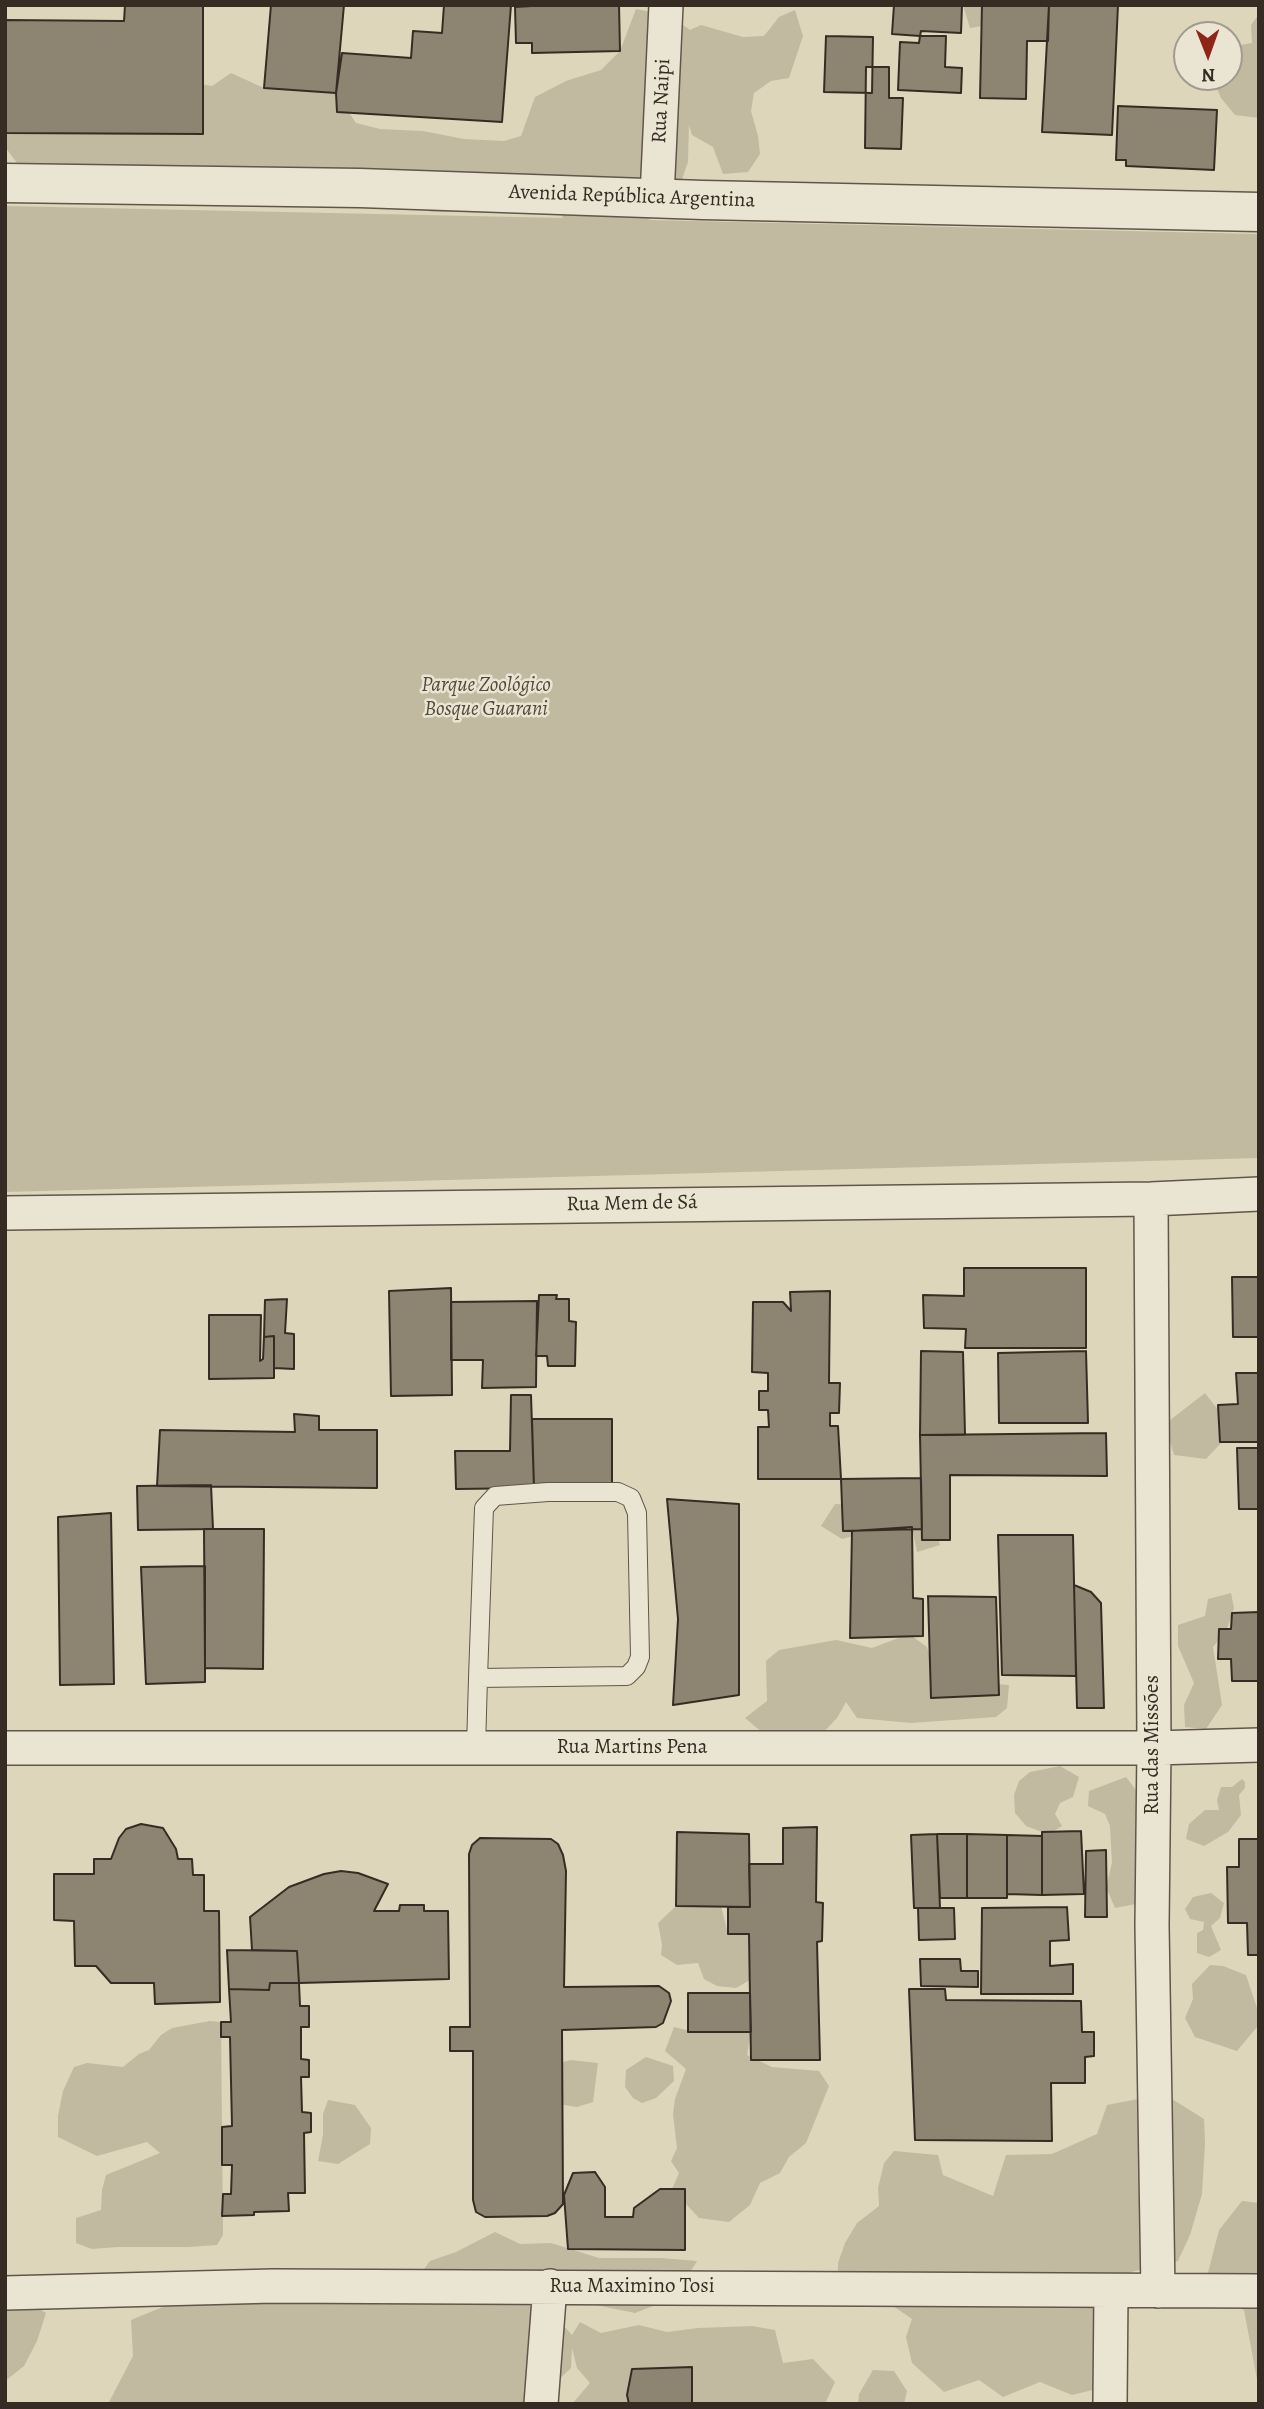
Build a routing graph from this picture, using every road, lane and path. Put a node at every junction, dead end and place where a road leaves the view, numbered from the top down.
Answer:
1 (666, 5) edge
2 (5, 183) edge
3 (657, 197) junction
4 (1259, 212) edge
5 (1259, 1194) edge
6 (1151, 1199) junction
7 (5, 1213) edge
8 (478, 1678) junction
9 (1259, 1745) edge
10 (5, 1748) edge
11 (476, 1748) junction
12 (1154, 1748) junction
13 (550, 2286) junction
14 (1111, 2291) junction
15 (1158, 2291) junction
16 (1259, 2291) edge
17 (5, 2293) edge
18 (541, 2404) edge
19 (1110, 2404) edge

1 - 3 street, Rua Naipi
2 - 3 street, Avenida República Argentina
3 - 4 street, Avenida República Argentina
5 - 6 street, Rua Mem de Sá
6 - 7 street, Rua Mem de Sá
6 - 12 street, Rua das Missões
8 - 8 lane
8 - 11 lane
9 - 12 street, Rua Martins Pena
10 - 11 street, Rua Martins Pena
11 - 12 street, Rua Martins Pena
12 - 15 street, Rua das Missões
13 - 14 street, Rua Maximino Tosi
13 - 17 street, Rua Maximino Tosi
13 - 18 street
14 - 15 street, Rua Maximino Tosi
14 - 19 street
15 - 16 street, Rua Maximino Tosi

